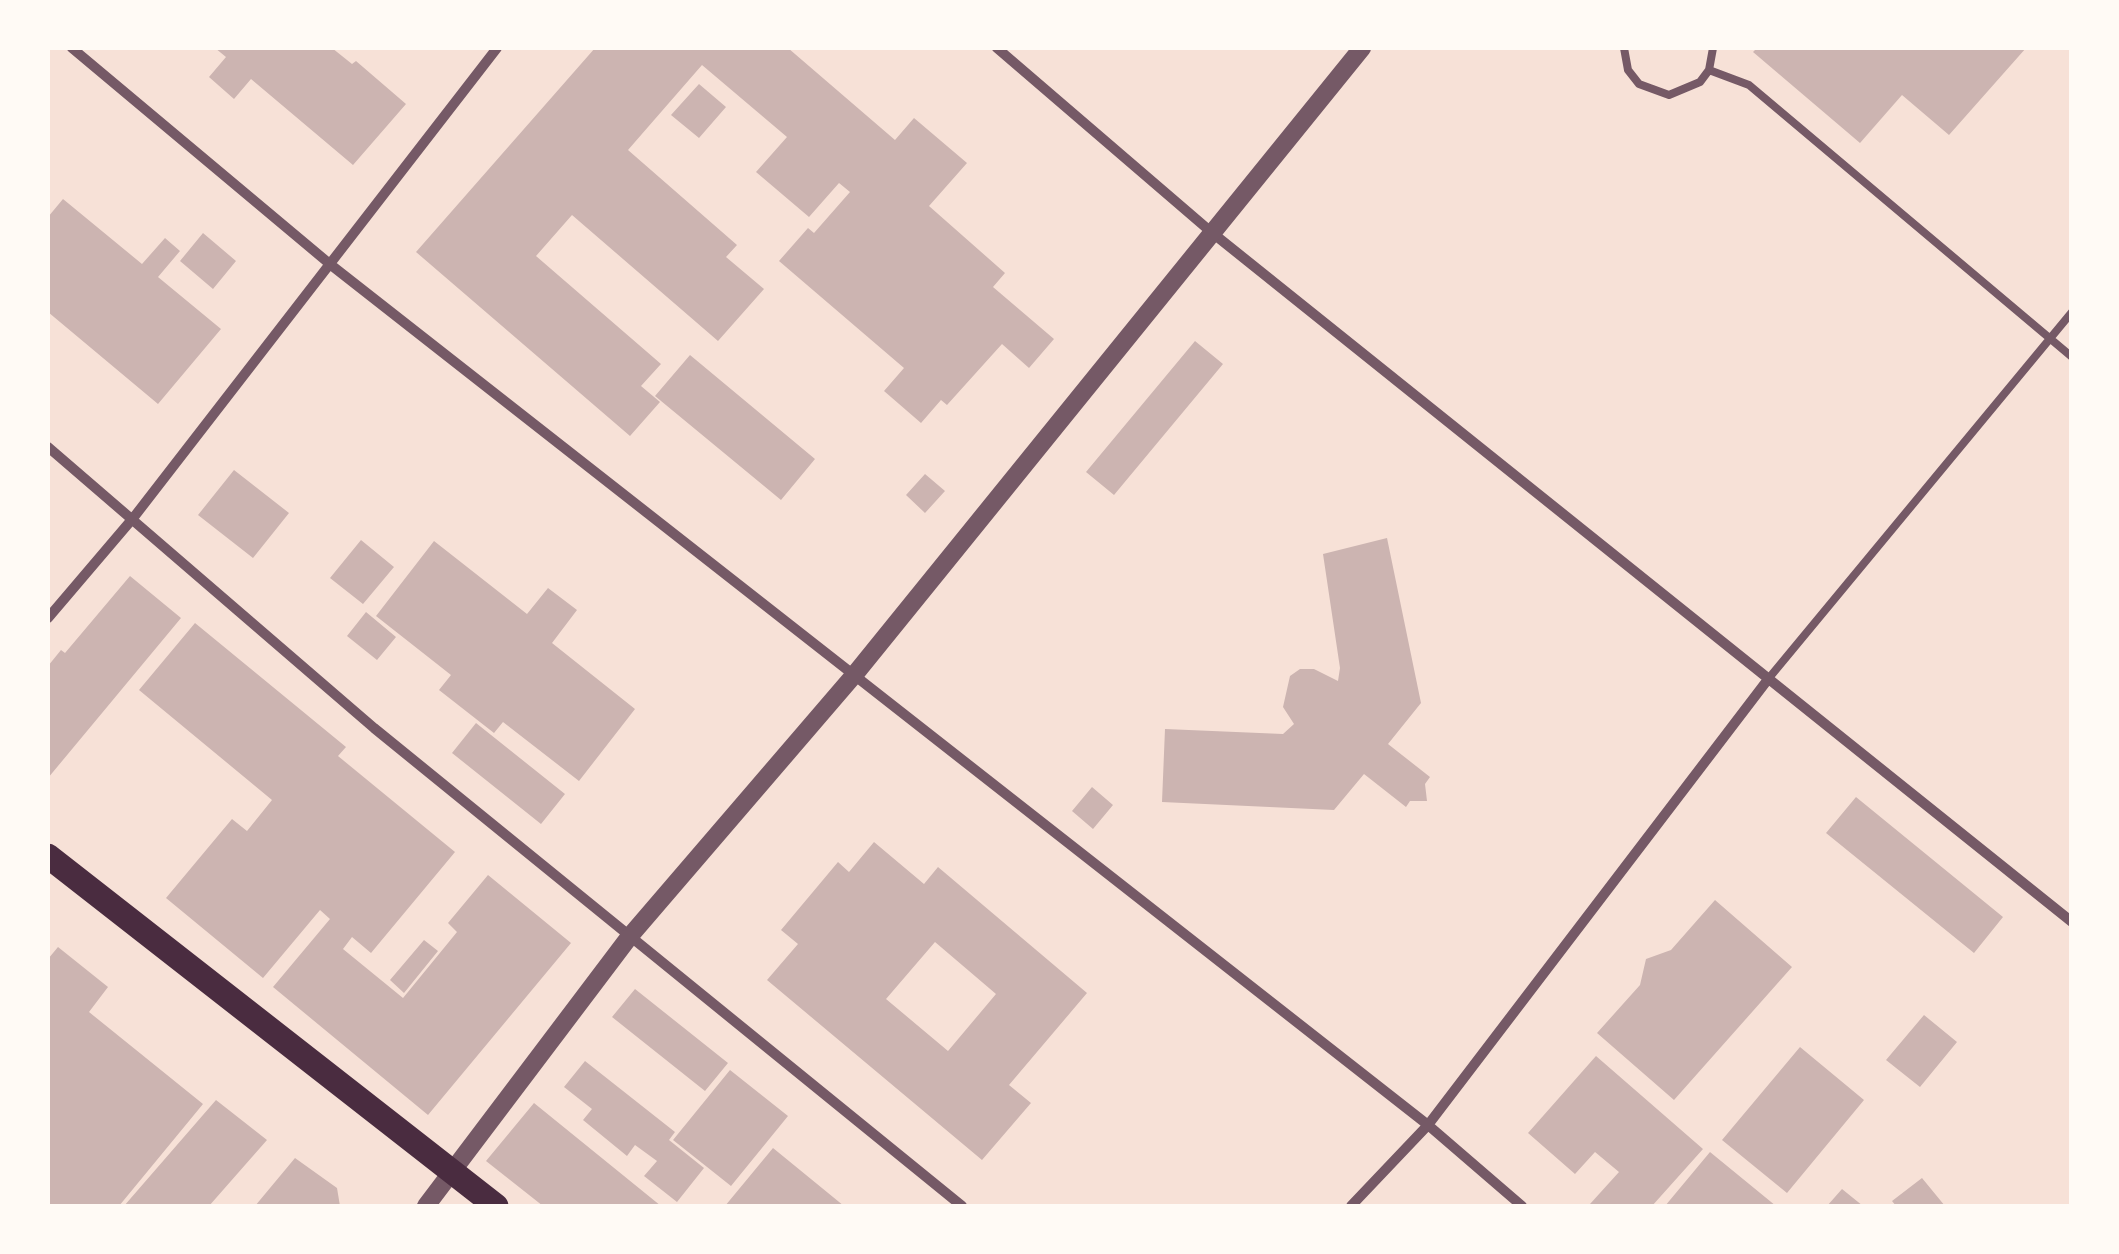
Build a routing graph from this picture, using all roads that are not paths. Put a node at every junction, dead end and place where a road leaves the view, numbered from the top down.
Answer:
1 (72, 48) edge
2 (497, 48) edge
3 (998, 48) edge
4 (1362, 48) edge
5 (1624, 48) edge
6 (1712, 48) edge
7 (1709, 70) junction
8 (1210, 232) junction
9 (331, 266) junction
10 (2072, 312) edge
11 (2049, 339) junction
12 (2072, 357) edge
13 (48, 447) edge
14 (134, 516) junction
15 (48, 618) edge
16 (855, 674) junction
17 (1770, 678) junction
18 (48, 856) edge
19 (2072, 922) edge
20 (630, 936) junction
21 (1428, 1125) junction
22 (452, 1172) junction
23 (426, 1206) edge
24 (496, 1206) edge
25 (962, 1206) edge
26 (1351, 1206) edge
27 (1522, 1206) edge

1 - 9 street
2 - 9 street
3 - 8 street
4 - 8 street
5 - 7 lane
6 - 7 lane
7 - 11 lane
8 - 16 street
8 - 17 street
9 - 14 street
9 - 16 street
10 - 11 lane
11 - 12 lane
11 - 17 lane
13 - 14 street
14 - 15 street
14 - 20 street
16 - 20 street
16 - 21 street
17 - 19 street
17 - 21 street
18 - 22 main road
20 - 22 street
20 - 25 street
21 - 26 street
21 - 27 street
22 - 23 street
22 - 24 main road

